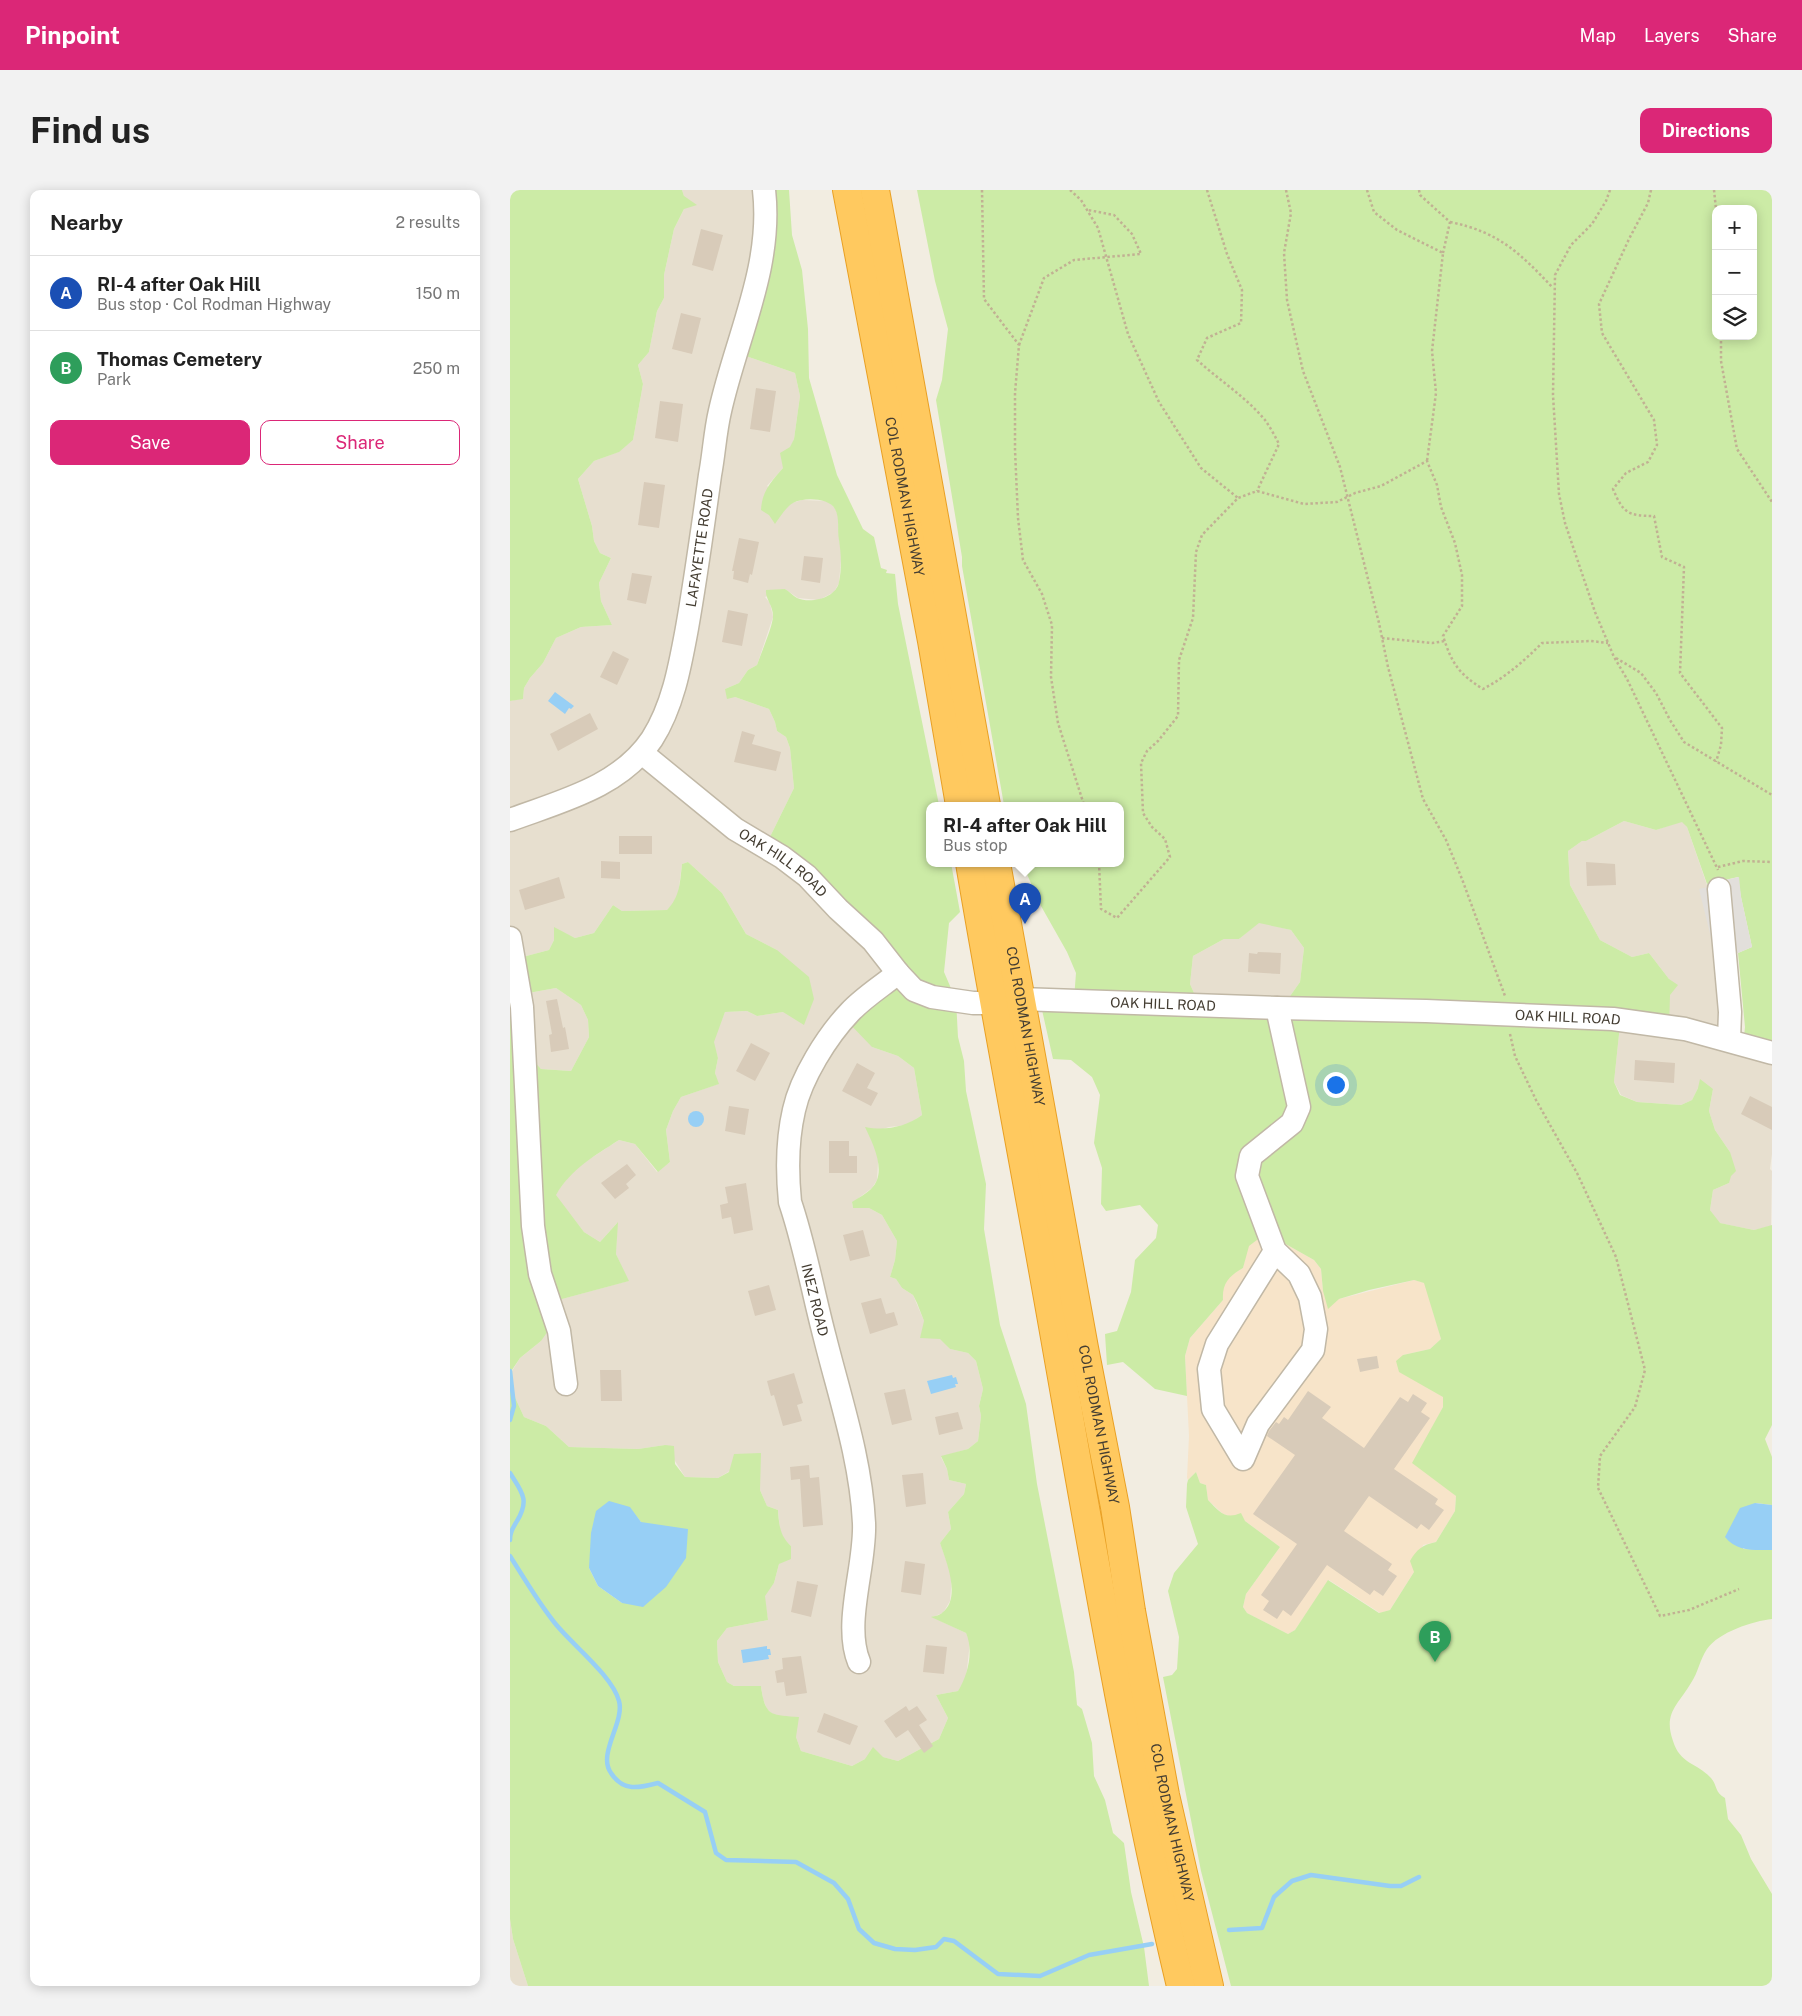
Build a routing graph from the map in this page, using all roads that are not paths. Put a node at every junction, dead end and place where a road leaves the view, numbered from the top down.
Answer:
1 (764, 190) edge
2 (847, 190) edge
3 (875, 190) edge
4 (642, 752) junction
5 (959, 802) edge
6 (985, 802) edge
7 (510, 820) edge
8 (971, 867) edge
9 (997, 867) edge
10 (1719, 889) road end
11 (510, 938) edge
12 (898, 973) junction
13 (1020, 999) junction
14 (994, 1003) junction
15 (1277, 1008) junction
16 (1729, 1040) junction
17 (1772, 1053) edge
18 (1274, 1251) junction
19 (566, 1384) dead end
20 (859, 1662) dead end
21 (1181, 1986) edge
22 (1208, 1986) edge

1 - 4 street, LAFAYETTE ROAD
2 - 5 highway, COL RODMAN HIGHWAY
3 - 6 highway, COL RODMAN HIGHWAY
4 - 7 street, LAFAYETTE ROAD
4 - 12 street, OAK HILL ROAD
8 - 14 highway, COL RODMAN HIGHWAY
9 - 13 highway, COL RODMAN HIGHWAY
10 - 16 street
11 - 19 street
12 - 14 street, OAK HILL ROAD
12 - 20 street, INEZ ROAD
13 - 14 street, OAK HILL ROAD
13 - 15 street, OAK HILL ROAD
13 - 22 highway, COL RODMAN HIGHWAY
14 - 21 highway, COL RODMAN HIGHWAY
15 - 16 street, OAK HILL ROAD
15 - 18 street
16 - 17 street, OAK HILL ROAD
18 - 18 street

